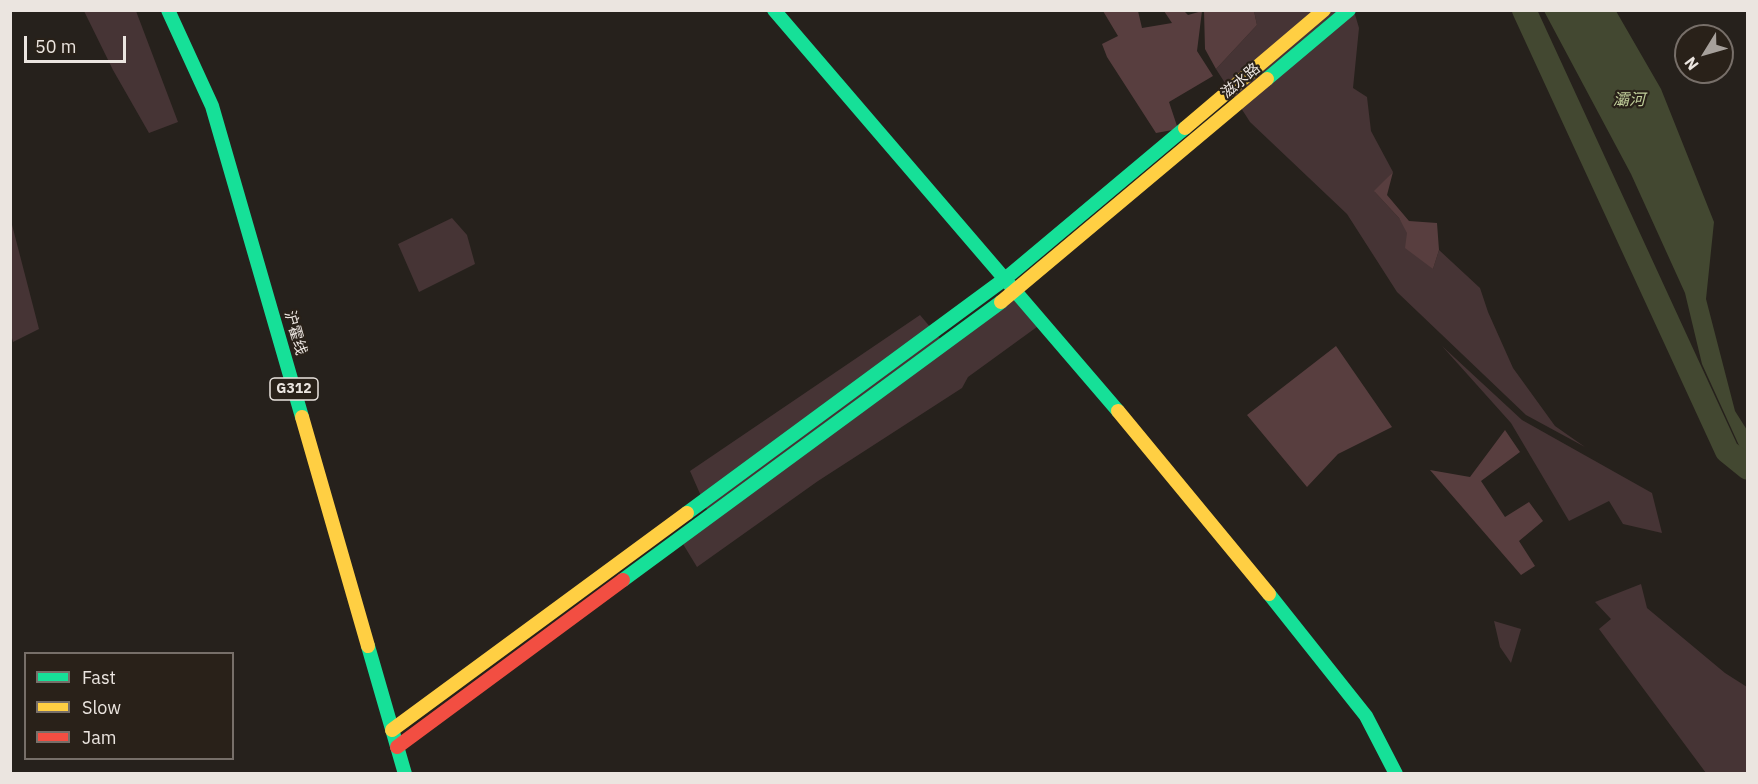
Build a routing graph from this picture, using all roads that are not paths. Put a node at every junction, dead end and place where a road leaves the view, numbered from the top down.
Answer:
1 (168, 10) edge
2 (774, 10) edge
3 (1324, 10) edge
4 (1349, 10) edge
5 (1006, 278) junction
6 (1017, 290) junction
7 (392, 730) junction
8 (397, 747) junction
9 (405, 774) edge
10 (1396, 774) edge

1 - 7 main road, 沪霍线 / G312
2 - 5 main road
3 - 5 main road, 滋水路
4 - 6 main road, 滋水路
5 - 6 main road
5 - 7 main road, 滋水路
6 - 8 main road, 滋水路
6 - 10 main road
7 - 8 main road, 沪霍线 / G312
8 - 9 main road, 沪霍线 / G312

